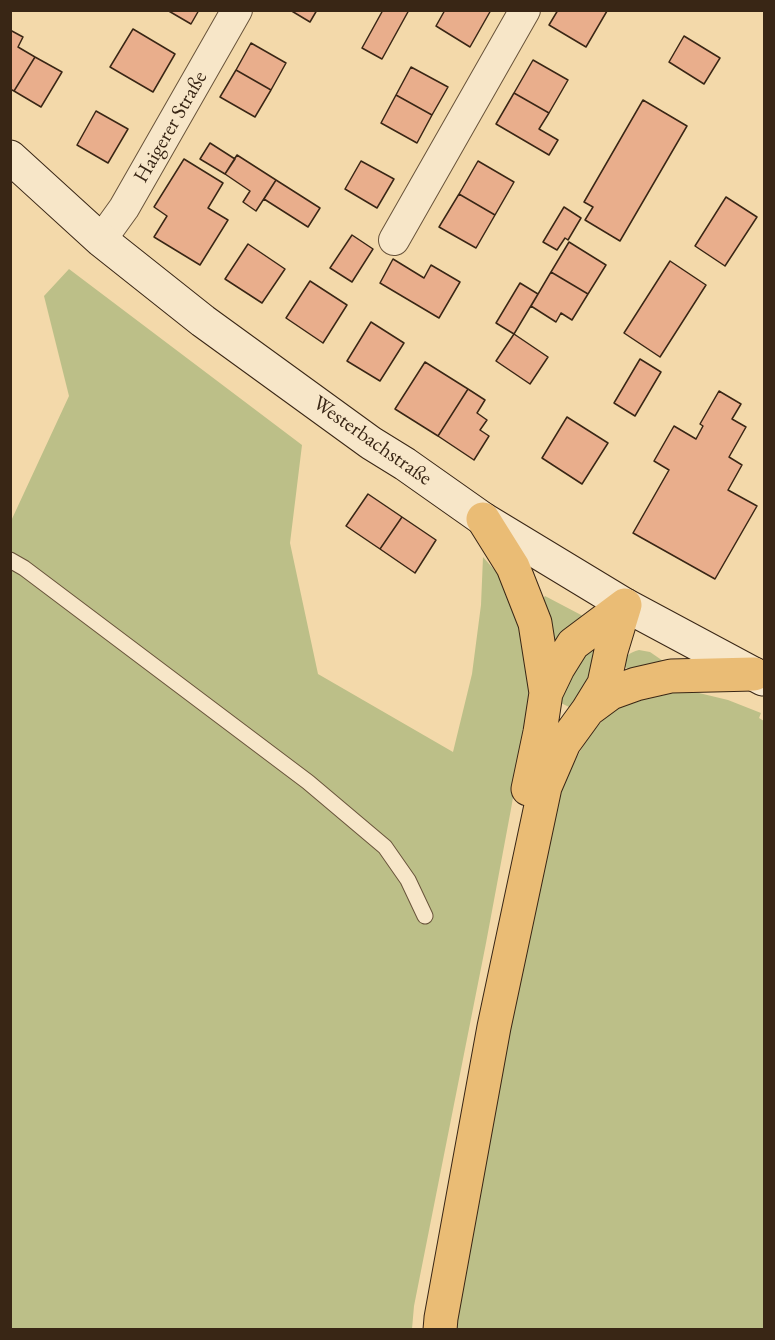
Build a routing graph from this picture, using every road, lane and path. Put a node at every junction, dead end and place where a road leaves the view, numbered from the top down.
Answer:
1 (237, 10) edge
2 (525, 10) edge
3 (10, 157) edge
4 (101, 240) junction
5 (394, 240) dead end
6 (483, 519) junction
7 (10, 560) edge
8 (625, 605) junction
9 (759, 677) edge
10 (546, 693) junction
11 (588, 710) junction
12 (425, 916) dead end
13 (423, 1329) edge
14 (440, 1329) edge

1 - 4 street, Haigerer Straße
2 - 5 street
3 - 4 main road, Westerbachstraße
4 - 6 main road, Westerbachstraße
6 - 8 main road, Westerbachstraße
6 - 10 highway
7 - 12 lane
8 - 9 main road, Westerbachstraße
8 - 10 highway
8 - 11 highway
9 - 11 highway
10 - 13 highway
11 - 14 highway

